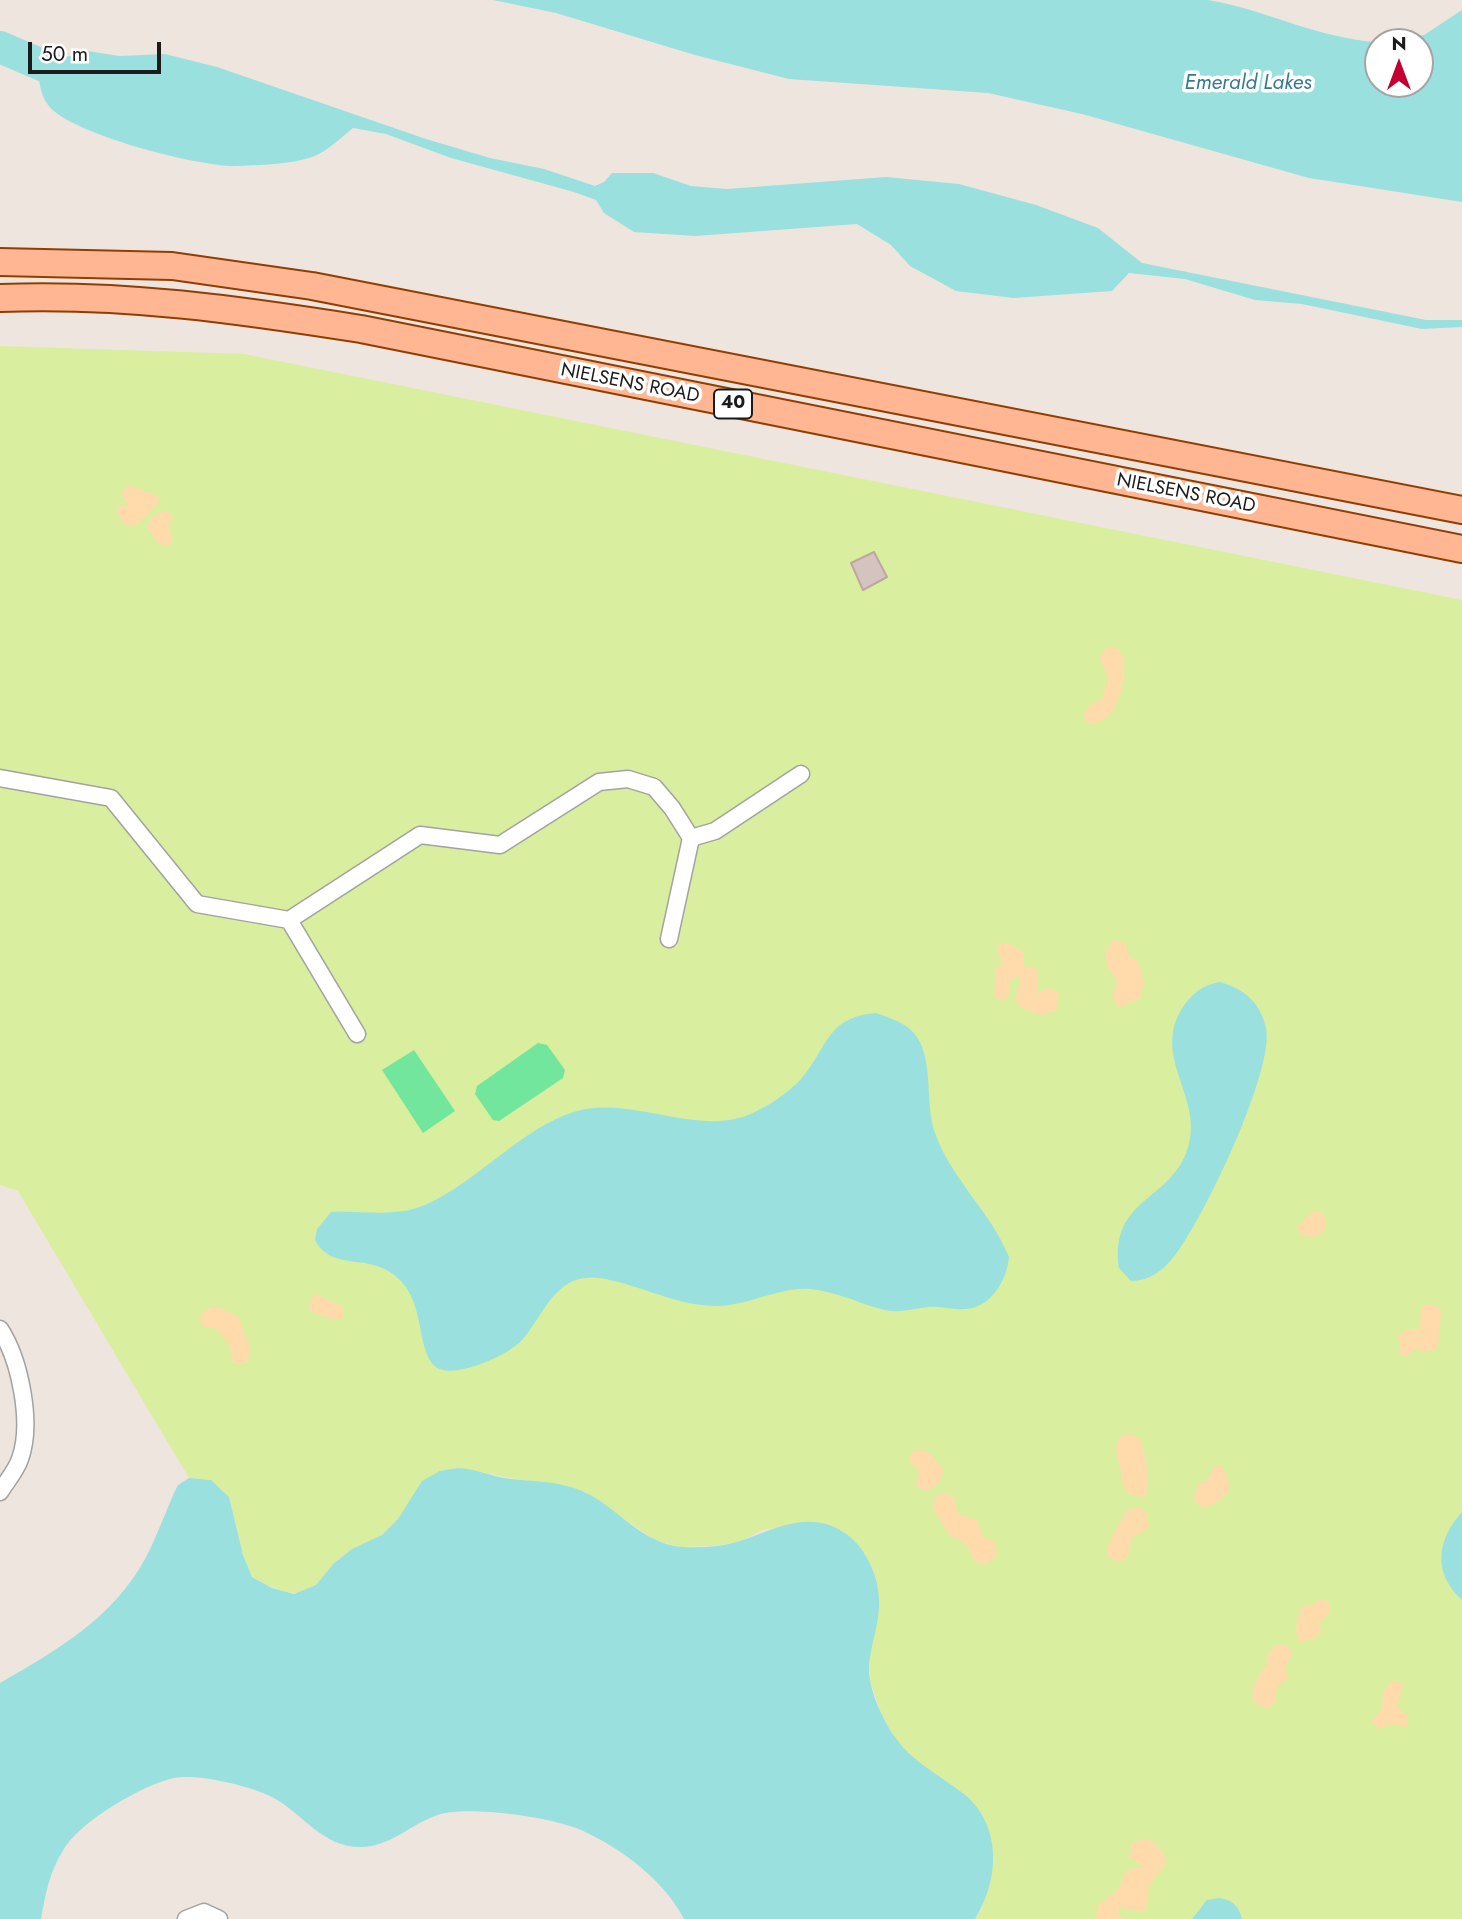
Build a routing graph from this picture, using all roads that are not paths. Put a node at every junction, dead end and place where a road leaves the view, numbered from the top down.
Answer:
1 (0, 262) edge
2 (0, 298) edge
3 (1462, 510) edge
4 (1462, 549) edge
5 (801, 774) dead end
6 (0, 778) edge
7 (691, 838) junction
8 (289, 920) junction
9 (669, 939) dead end
10 (357, 1034) dead end
11 (0, 1329) edge
12 (0, 1492) edge
13 (186, 1919) edge
14 (219, 1919) edge

1 - 3 main road, NIELSENS ROAD / 40
2 - 4 main road, NIELSENS ROAD / 40
5 - 7 street
6 - 8 street
7 - 8 street
7 - 9 street
8 - 10 street
11 - 12 street
13 - 14 street

